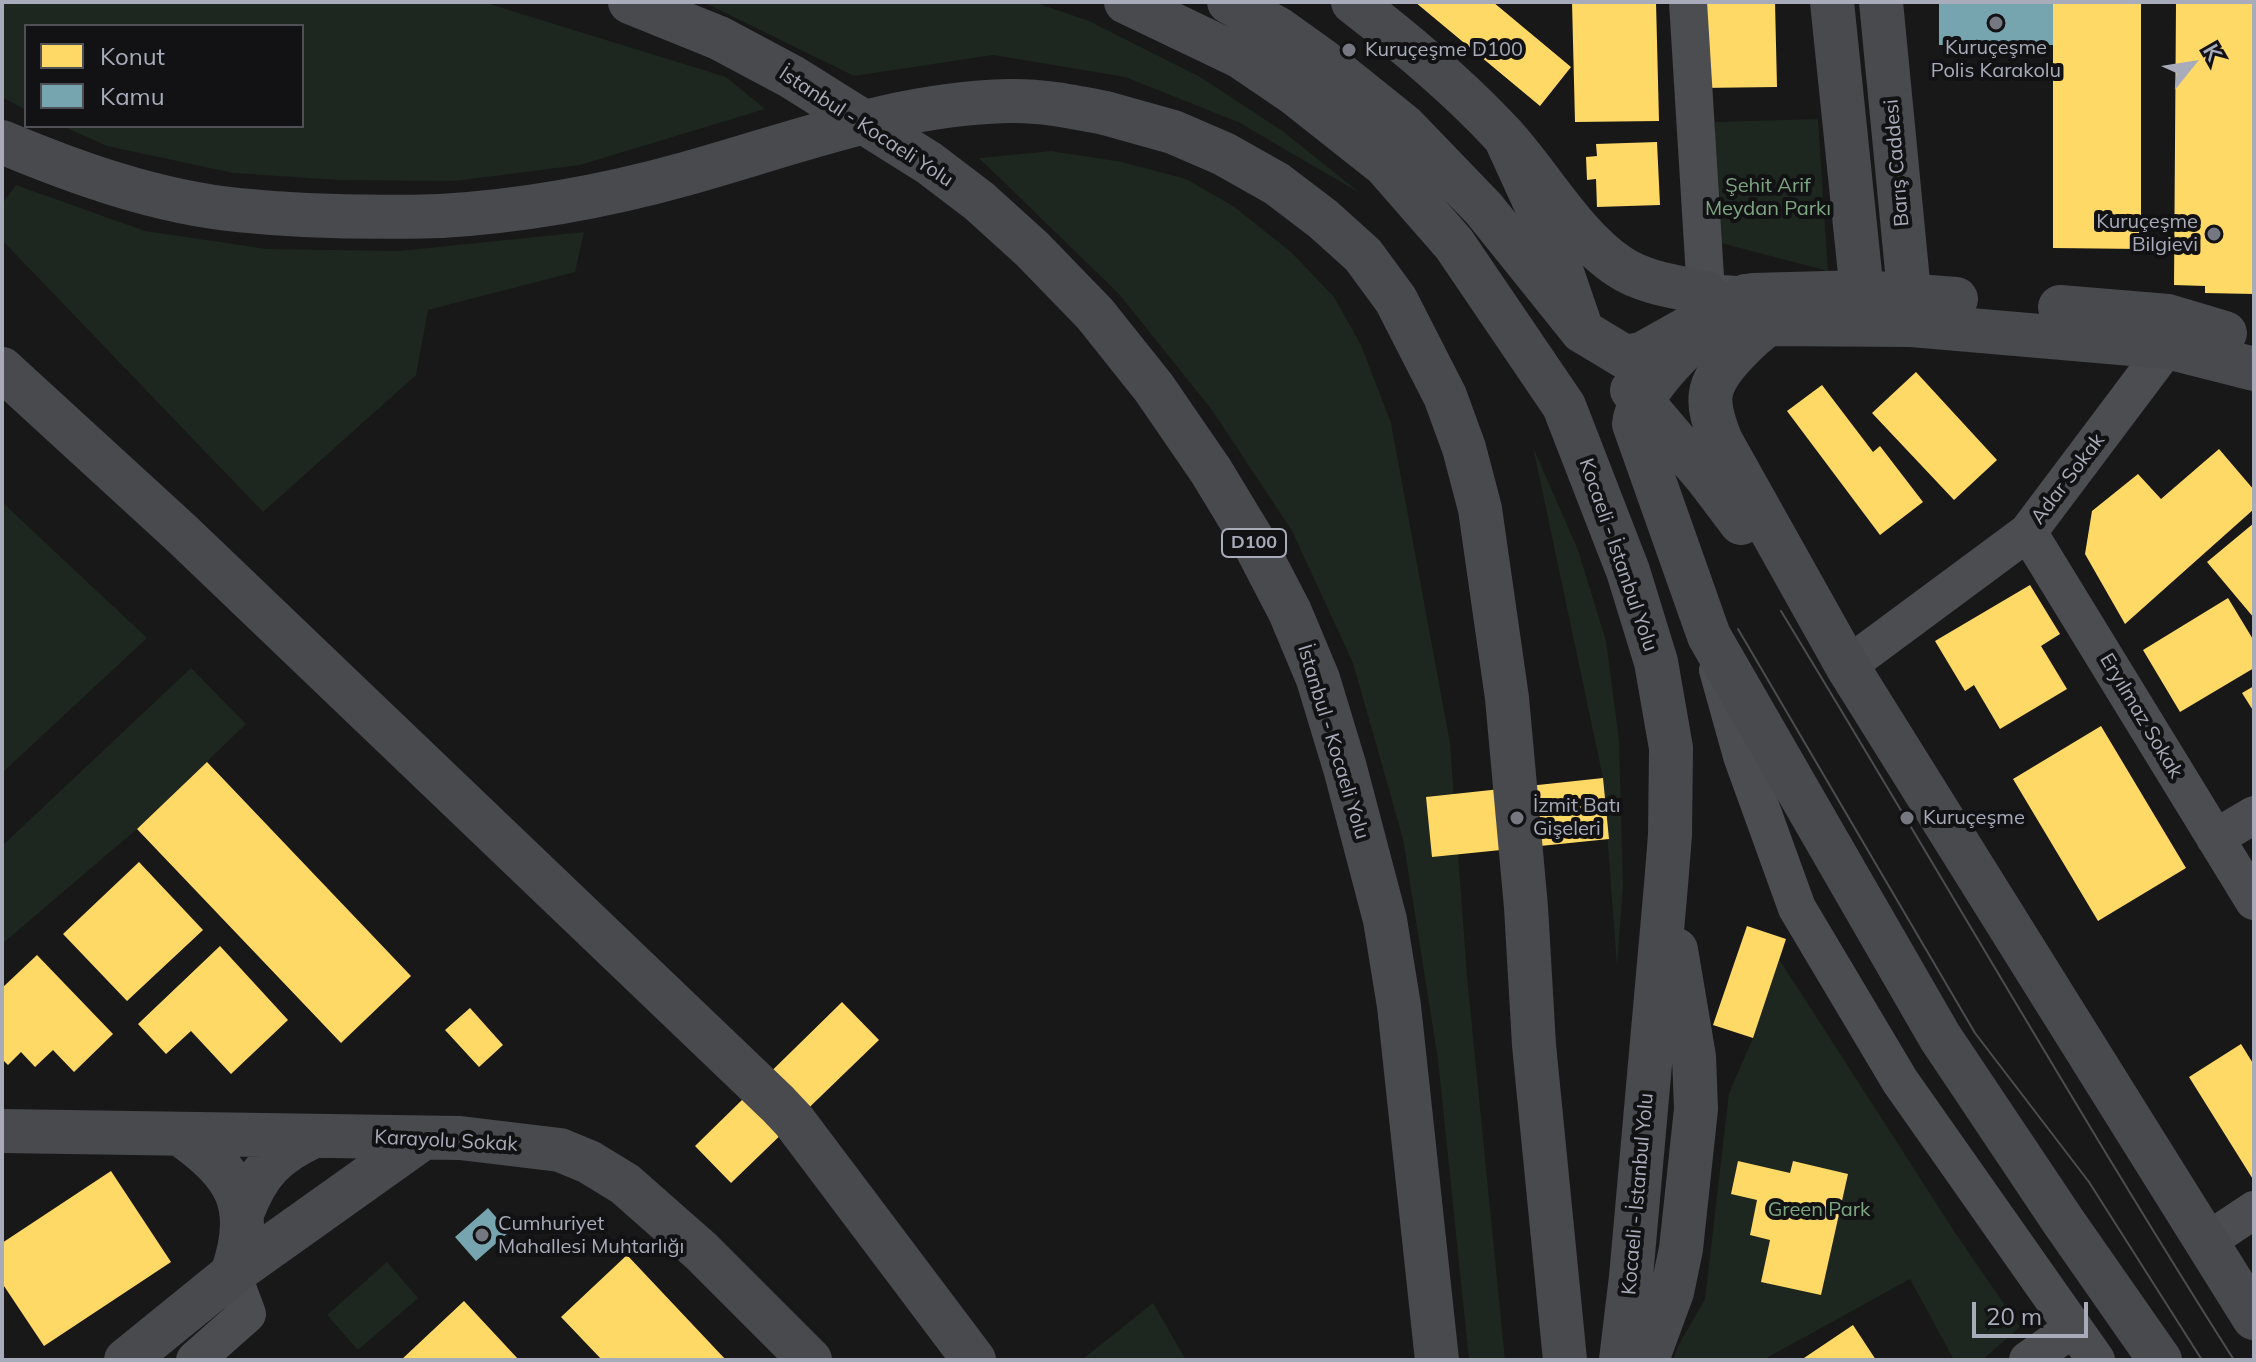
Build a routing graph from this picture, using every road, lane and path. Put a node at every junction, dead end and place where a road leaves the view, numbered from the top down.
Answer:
1 (630, 2) edge
2 (1126, 2) edge
3 (1229, 2) edge
4 (1353, 2) edge
5 (1688, 2) edge
6 (1832, 2) edge
7 (1881, 2) edge
8 (1505, 137) junction
9 (2, 142) edge
10 (1726, 294) junction
11 (1864, 308) junction
12 (1910, 310) junction
13 (1582, 331) junction
14 (2167, 332) junction
15 (2254, 341) edge
16 (2, 369) edge
17 (2254, 369) edge
18 (1641, 401) junction
19 (2028, 532) junction
20 (1709, 636) junction
21 (1847, 666) junction
22 (2254, 815) edge
23 (2215, 838) junction
24 (1666, 885) junction
25 (2254, 901) edge
26 (2, 1131) edge
27 (180, 1134) junction
28 (423, 1138) junction
29 (291, 1139) junction
30 (2254, 1210) edge
31 (243, 1211) junction
32 (292, 1231) junction
33 (2206, 1242) junction
34 (232, 1274) junction
35 (2254, 1318) edge
36 (2072, 1329) junction
37 (126, 1360) edge
38 (195, 1360) edge
39 (810, 1360) edge
40 (974, 1360) edge
41 (1437, 1360) edge
42 (1565, 1360) edge
43 (1621, 1360) edge
44 (1647, 1360) edge
45 (2028, 1360) edge
46 (2096, 1360) edge
47 (2160, 1360) edge

1 - 41 highway, İstanbul - Kocaeli Yolu / D100
2 - 24 highway, Kocaeli - İstanbul Yolu
3 - 13 highway
4 - 8 main road
5 - 10 street
6 - 11 main road
7 - 12 main road, Barış Caddesi
8 - 10 main road
8 - 13 main road
9 - 42 highway, bridge
10 - 11 main road
10 - 13 main road
10 - 18 main road
11 - 12 main road
11 - 21 main road
12 - 14 main road
13 - 18 main road
14 - 15 main road
14 - 17 main road
14 - 19 street, Adar Sokak
16 - 40 highway
18 - 20 main road
18 - 21 main road
19 - 21 street, Adar Sokak
19 - 23 street, Eryılmaz Sokak
20 - 36 street
20 - 47 main road
21 - 33 main road
22 - 23 street
23 - 25 street, Eryılmaz Sokak
24 - 43 highway, Kocaeli - İstanbul Yolu
24 - 44 highway
26 - 27 main road, Karayolu Sokak
27 - 29 main road, Karayolu Sokak
27 - 31 main road
28 - 29 main road, Karayolu Sokak
28 - 32 main road
28 - 39 main road, Karayolu Sokak
29 - 31 main road
29 - 32 main road
30 - 33 street
31 - 34 main road
32 - 34 main road
33 - 35 main road
34 - 37 main road
34 - 38 street
36 - 45 street
36 - 46 street

